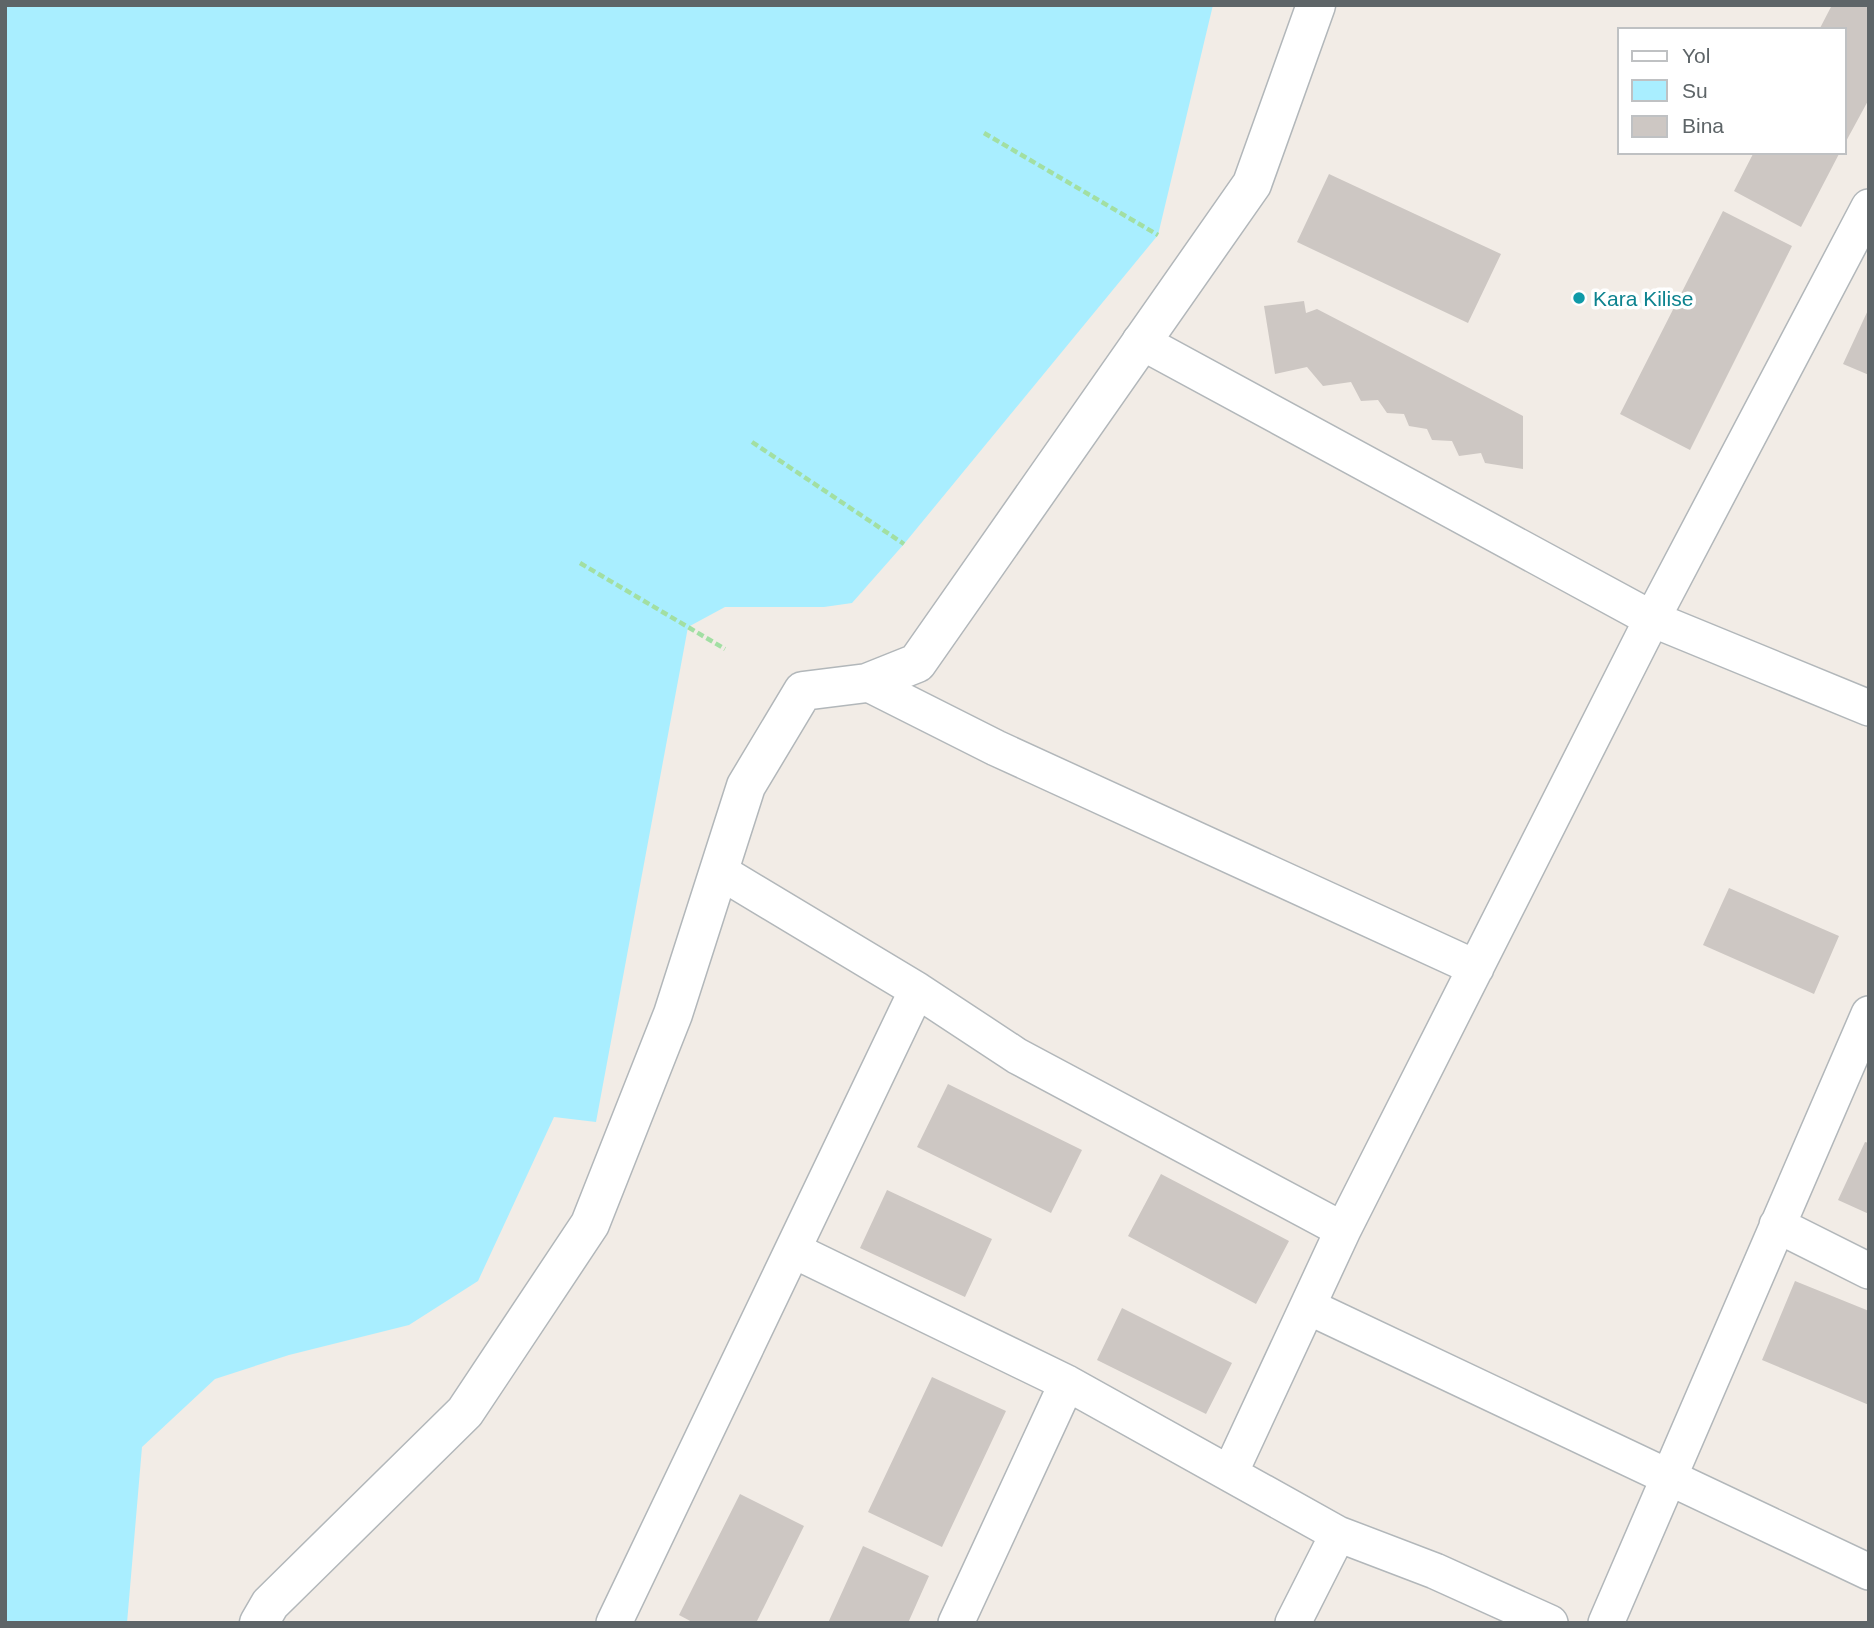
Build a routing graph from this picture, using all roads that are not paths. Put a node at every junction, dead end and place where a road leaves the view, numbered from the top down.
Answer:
1 (1316, 5) edge
2 (1869, 207) edge
3 (1140, 341) junction
4 (1652, 619) junction
5 (867, 682) junction
6 (1869, 708) edge
7 (719, 871) junction
8 (1476, 968) junction
9 (917, 990) junction
10 (1869, 1014) edge
11 (1777, 1225) junction
12 (1343, 1230) junction
13 (793, 1250) junction
14 (1869, 1271) edge
15 (1309, 1307) junction
16 (1067, 1383) junction
17 (1230, 1473) junction
18 (1671, 1476) junction
19 (1338, 1534) junction
20 (1869, 1572) edge
21 (259, 1623) edge
22 (614, 1623) edge
23 (956, 1623) edge
24 (1293, 1623) edge
25 (1550, 1623) edge
26 (1606, 1623) edge

1 - 3 street
2 - 4 street
3 - 4 street
3 - 5 street
4 - 6 street
4 - 8 street
5 - 7 street
5 - 8 street
7 - 9 street
7 - 21 street
8 - 12 street
9 - 12 street
9 - 13 street
10 - 11 street
11 - 14 street
11 - 18 street
12 - 15 street
13 - 16 street
13 - 22 street
15 - 17 street
15 - 18 street
16 - 17 street
16 - 23 street
17 - 19 street
18 - 20 street
18 - 26 street
19 - 24 street
19 - 25 street

